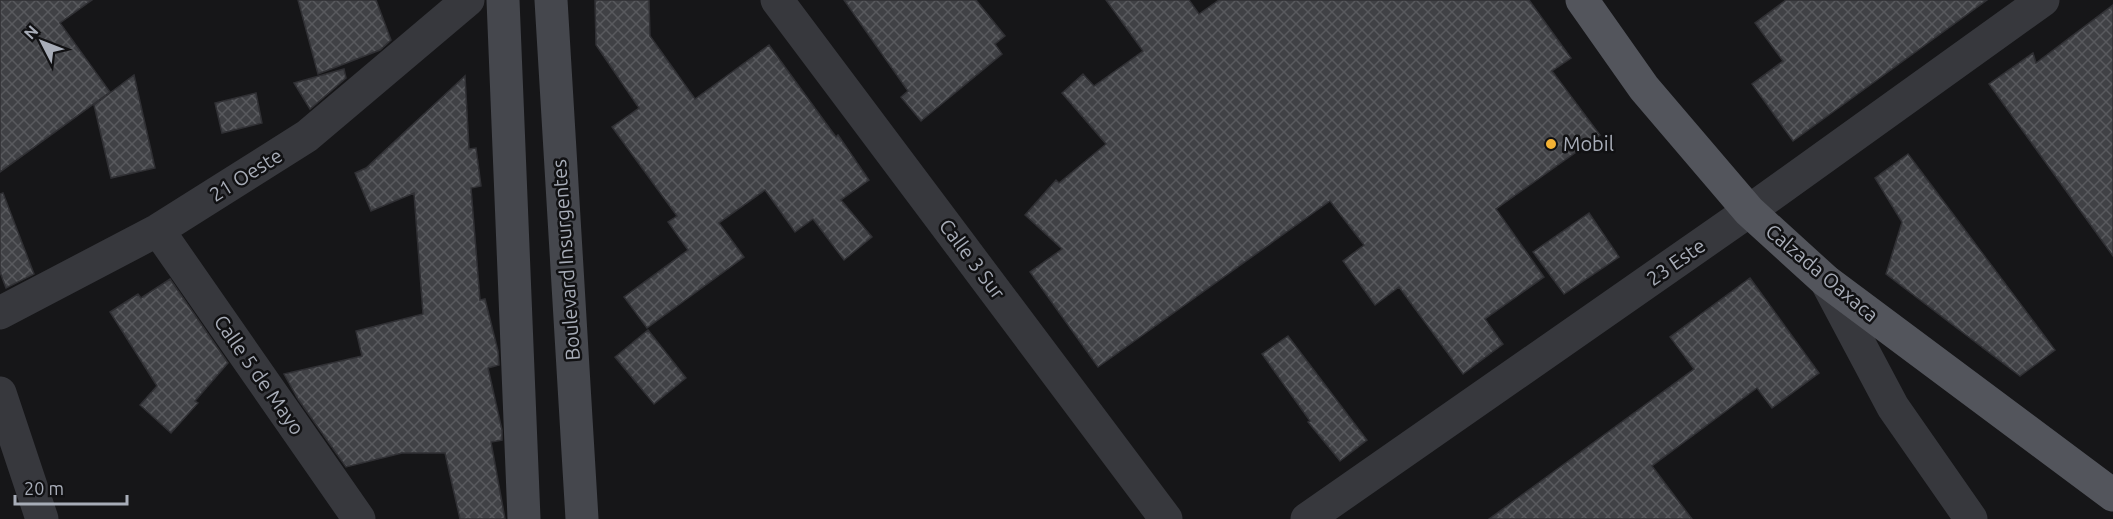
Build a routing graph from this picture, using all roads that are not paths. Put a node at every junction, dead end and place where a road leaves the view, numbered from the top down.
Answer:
1 (468, 0) edge
2 (503, 0) edge
3 (551, 0) edge
4 (777, 0) edge
5 (1582, 0) edge
6 (2043, 0) edge
7 (1749, 211) junction
8 (158, 230) junction
9 (1826, 281) junction
10 (0, 313) edge
11 (0, 393) edge
12 (2113, 495) edge
13 (42, 519) edge
14 (359, 519) edge
15 (524, 519) edge
16 (582, 519) edge
17 (1166, 519) edge
18 (1307, 519) edge
19 (1971, 519) edge

1 - 8 street, 21 Oeste
2 - 15 main road
3 - 16 main road, Boulevard Insurgentes
4 - 17 street, Calle 3 Sur
5 - 7 main road, Calzada Oaxaca
6 - 7 street, 23 Este
7 - 9 main road, Calzada Oaxaca
7 - 18 street, 23 Este
8 - 10 street, 21 Oeste
8 - 14 street, Calle 5 de Mayo
9 - 12 main road, Calzada Oaxaca
9 - 19 street
11 - 13 street

